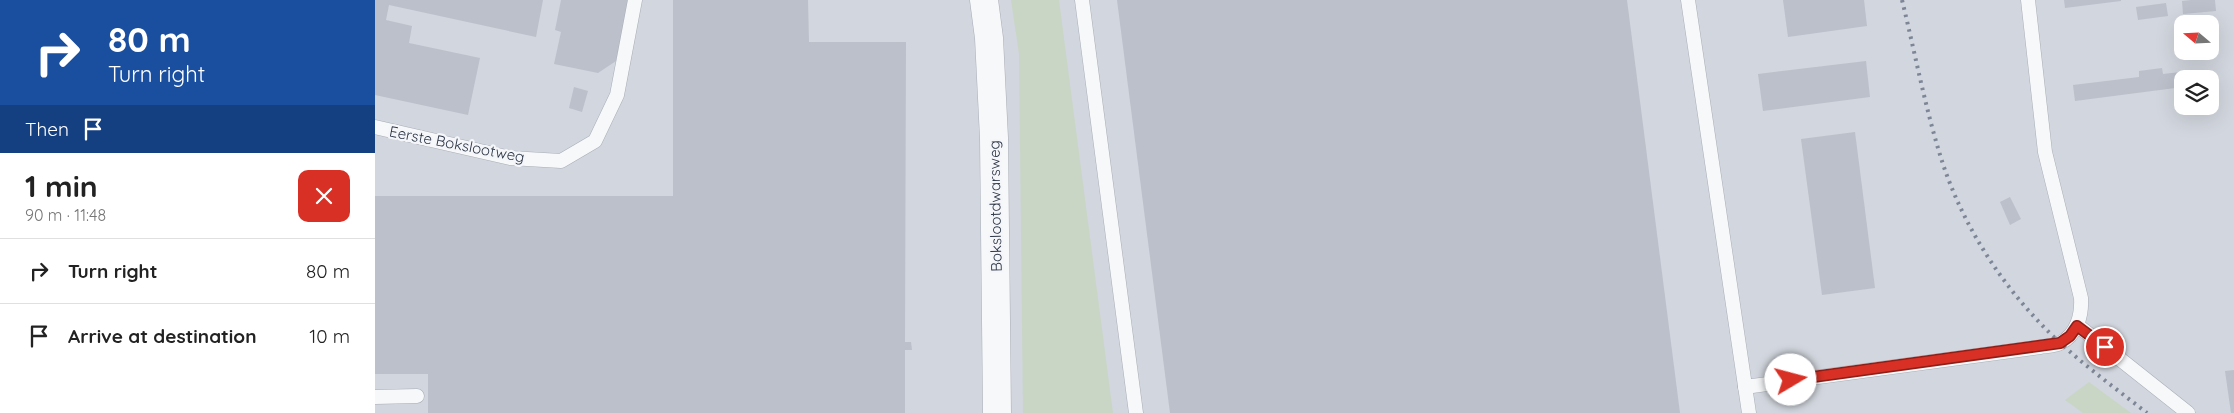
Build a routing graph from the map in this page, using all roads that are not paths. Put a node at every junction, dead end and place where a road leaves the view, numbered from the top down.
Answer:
1 (635, 0) edge
2 (984, 0) edge
3 (1082, 0) edge
4 (1688, 0) edge
5 (2028, 0) edge
6 (375, 127) edge
7 (2077, 326) junction
8 (1745, 387) junction
9 (417, 396) dead end
10 (375, 397) edge
11 (997, 413) edge
12 (1136, 413) edge
13 (1749, 413) edge
14 (2188, 413) edge

1 - 6 lane, Eerste Bokslootweg
2 - 11 street, Bokslootdwarsweg
3 - 12 lane
4 - 8 lane
5 - 7 lane
7 - 8 lane
7 - 14 lane
8 - 13 lane
9 - 10 lane

